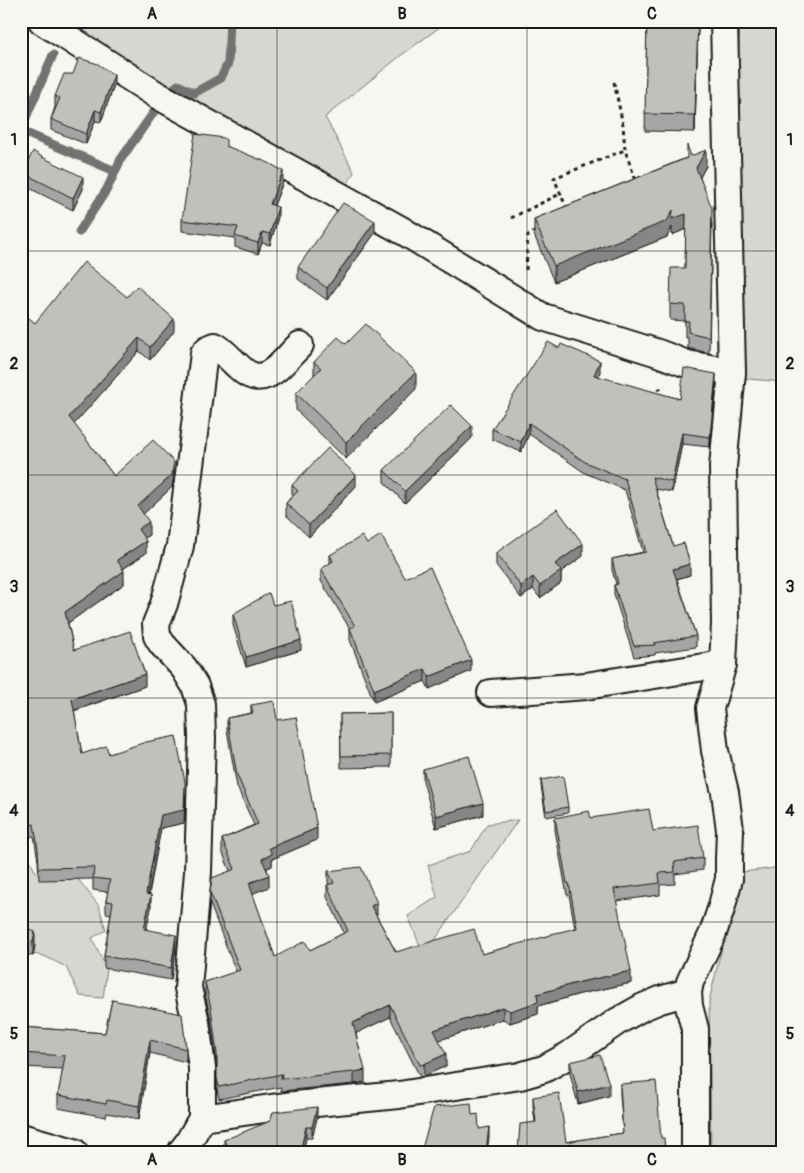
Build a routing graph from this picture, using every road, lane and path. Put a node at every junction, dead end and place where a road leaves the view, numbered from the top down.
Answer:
1 (42, 21) edge
2 (724, 21) edge
3 (614, 82) dead end
4 (625, 150) junction
5 (638, 186) edge
6 (562, 193) junction
7 (570, 216) edge
8 (511, 218) dead end
9 (545, 228) edge
10 (526, 270) dead end
11 (300, 345) dead end
12 (687, 364) junction
13 (732, 372) junction
14 (647, 396) edge
15 (723, 664) junction
16 (491, 694) dead end
17 (688, 992) junction
18 (202, 1118) junction
19 (21, 1137) edge
20 (74, 1152) edge
21 (181, 1152) edge
22 (695, 1152) edge

1 - 12 street
2 - 13 street
3 - 4 path
4 - 5 path
4 - 6 path
6 - 7 path
6 - 8 path
9 - 10 path
11 - 18 street
12 - 13 street
12 - 14 path
13 - 15 street
15 - 16 street
15 - 17 street
17 - 18 street
17 - 22 street
18 - 21 street
19 - 20 street

